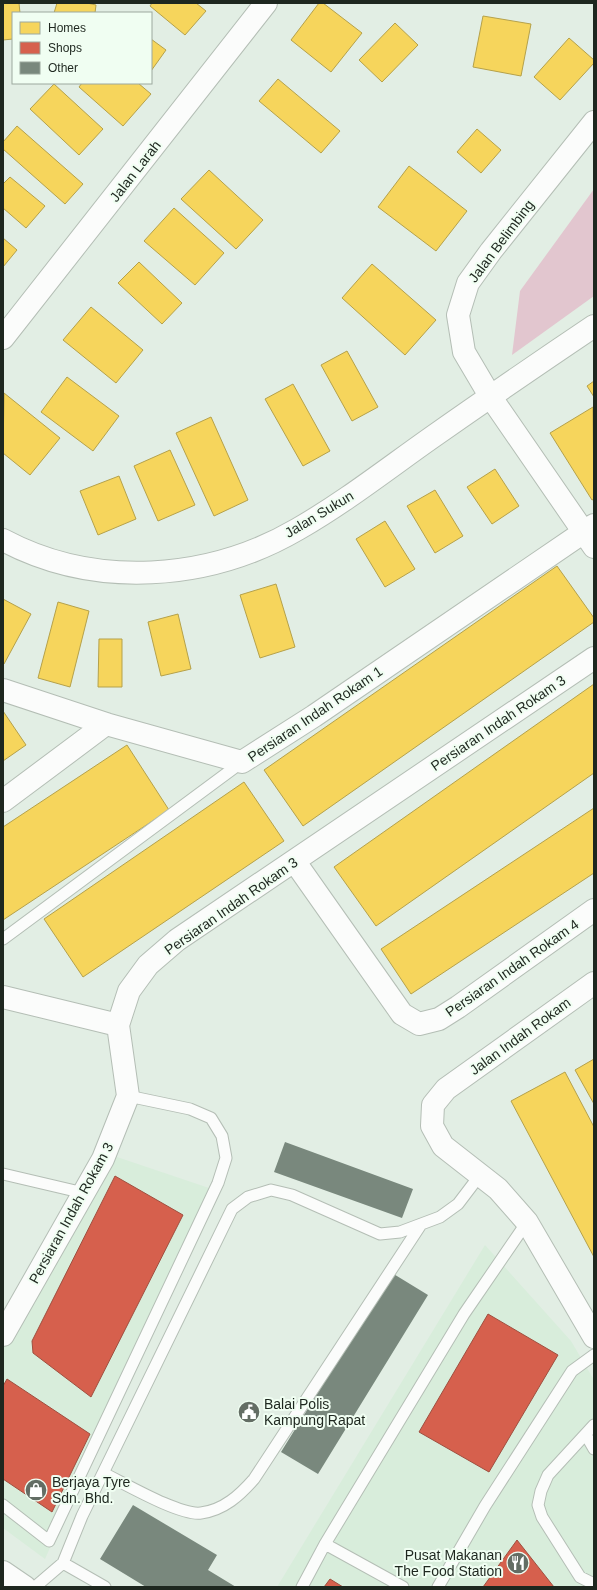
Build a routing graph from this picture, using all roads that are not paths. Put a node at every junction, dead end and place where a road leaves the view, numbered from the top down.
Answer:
1 (266, 3) edge
2 (594, 122) edge
3 (594, 326) edge
4 (3, 338) edge
5 (490, 396) junction
6 (591, 535) edge
7 (3, 540) edge
8 (594, 658) edge
9 (3, 690) edge
10 (106, 724) junction
11 (242, 762) junction
12 (3, 801) edge
13 (295, 862) junction
14 (594, 910) edge
15 (3, 939) edge
16 (594, 984) edge
17 (3, 997) edge
18 (118, 1025) junction
19 (128, 1096) junction
20 (3, 1174) edge
21 (480, 1175) junction
22 (84, 1192) junction
23 (527, 1222) junction
24 (420, 1226) junction
25 (3, 1335) edge
26 (594, 1337) edge
27 (594, 1355) edge
28 (594, 1425) edge
29 (586, 1435) junction
30 (594, 1449) edge
31 (103, 1473) junction
32 (3, 1505) edge
33 (326, 1544) junction
34 (63, 1563) junction
35 (3, 1572) edge
36 (3, 1582) edge
37 (594, 1584) edge
38 (8, 1587) edge
39 (25, 1587) edge
40 (35, 1587) edge
41 (104, 1587) edge
42 (302, 1587) edge
43 (403, 1587) edge
44 (438, 1587) edge

1 - 4 main road, Jalan Larah
2 - 5 main road, Jalan Belimbing
3 - 5 main road, Jalan Sukun
5 - 6 main road, Jalan Belimbing
5 - 7 main road, Jalan Sukun
6 - 11 main road, Persiaran Indah Rokam 1
8 - 13 main road, Persiaran Indah Rokam 3
9 - 10 main road, Persiaran Indah Rokam 1
10 - 11 main road, Persiaran Indah Rokam 1
10 - 12 main road
11 - 15 lane
13 - 14 main road, Persiaran Indah Rokam 4
13 - 18 main road, Persiaran Indah Rokam 3
16 - 21 main road, Jalan Indah Rokam
17 - 18 main road
18 - 19 main road, Persiaran Indah Rokam 3
19 - 22 main road, Persiaran Indah Rokam 3
19 - 32 lane
20 - 22 lane
21 - 23 main road, Jalan Indah Rokam
21 - 24 lane
22 - 25 main road, Persiaran Indah Rokam 3
23 - 26 main road, Jalan Indah Rokam
23 - 33 lane
24 - 31 lane
24 - 31 lane
27 - 44 lane
28 - 29 lane
29 - 30 lane
29 - 37 lane
31 - 34 lane
33 - 42 lane
33 - 43 lane
34 - 40 lane
34 - 41 lane
35 - 39 main road
36 - 38 main road

